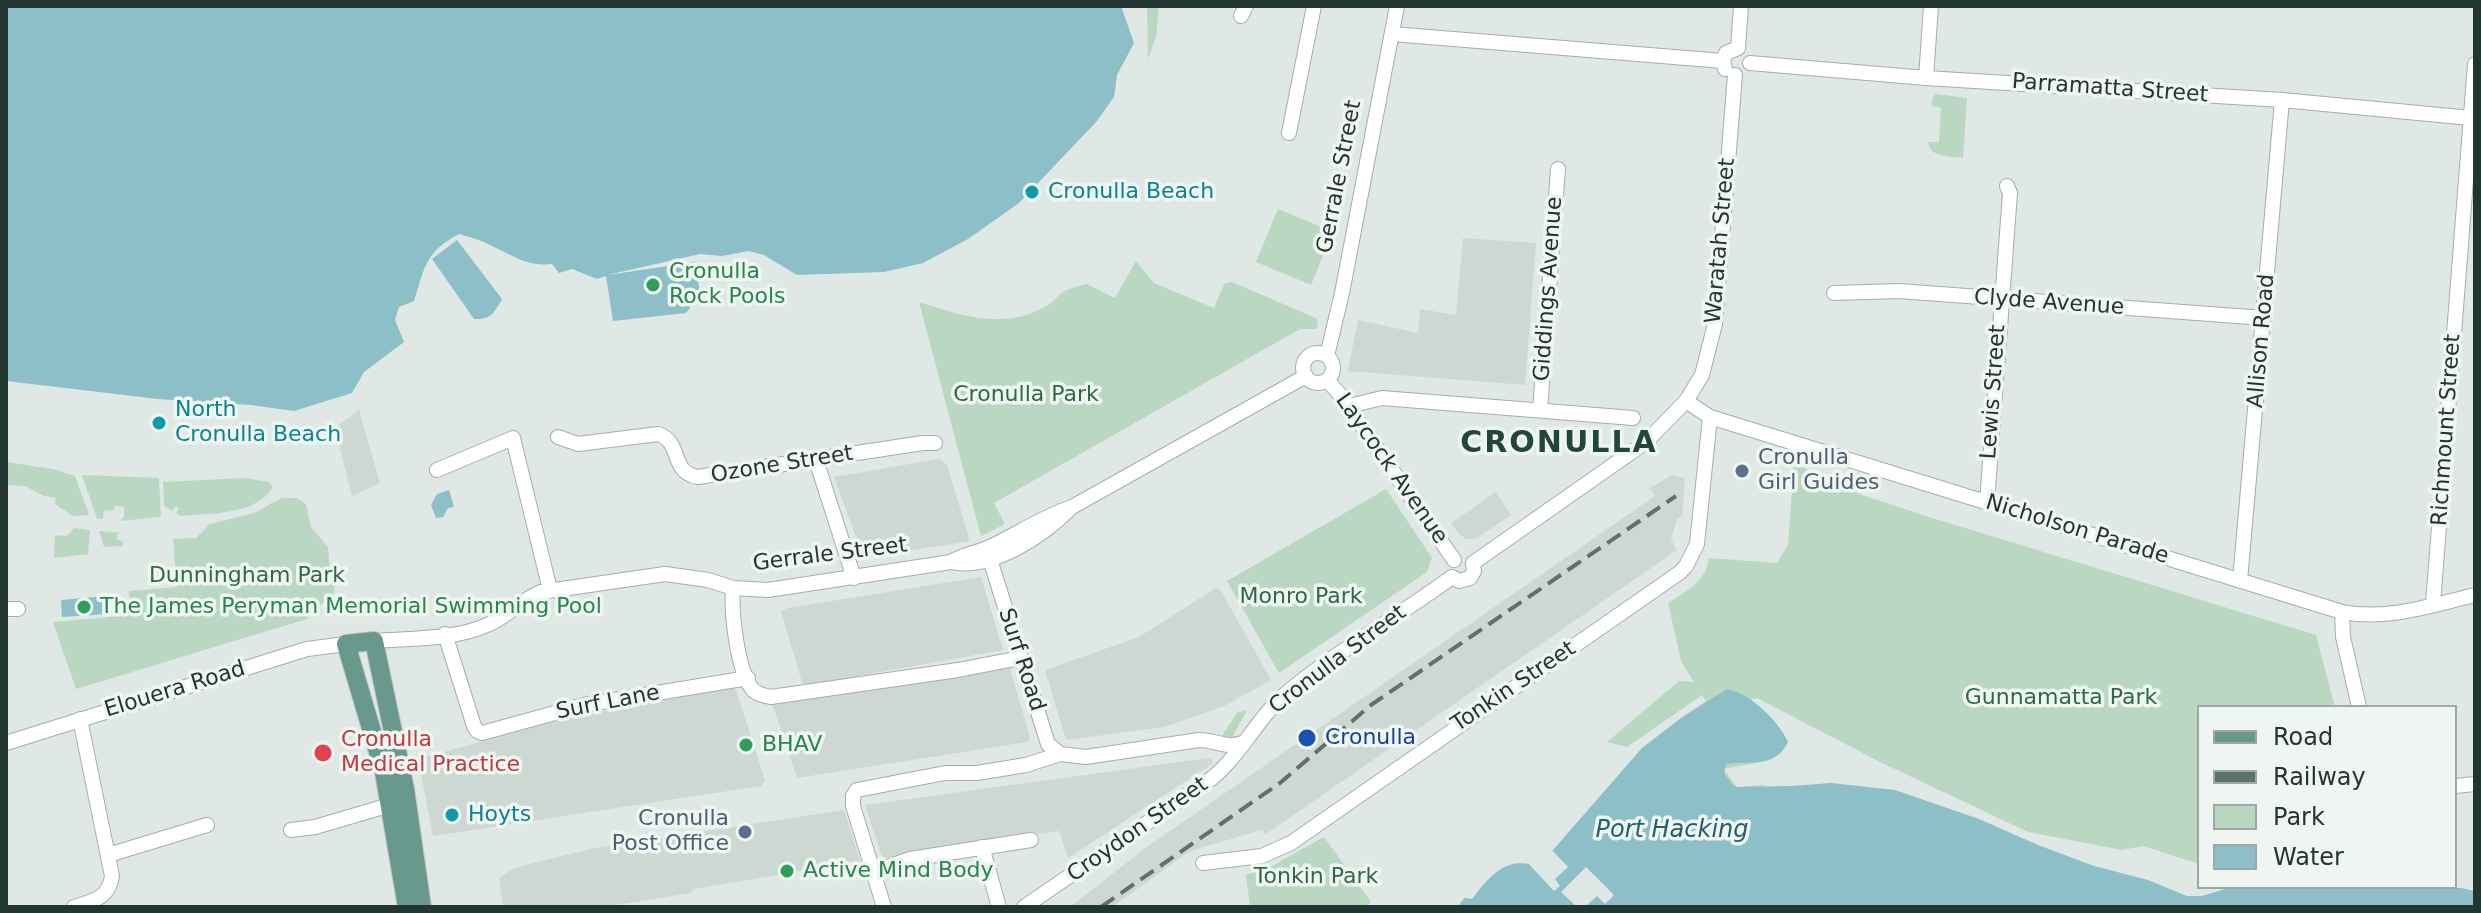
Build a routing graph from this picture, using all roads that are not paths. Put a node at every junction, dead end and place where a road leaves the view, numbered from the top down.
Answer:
1 (1314, 6) edge
2 (1397, 6) edge
3 (1741, 6) edge
4 (1931, 6) edge
5 (1392, 34) junction
6 (1738, 48) junction
7 (1723, 61) junction
8 (1750, 63) junction
9 (2475, 64) edge
10 (1735, 75) junction
11 (1926, 78) junction
12 (2282, 100) junction
13 (2471, 118) junction
14 (1289, 133) dead end
15 (1558, 169) dead end
16 (2007, 186) dead end
17 (2470, 195) edge
18 (1834, 293) dead end
19 (2000, 300) junction
20 (2264, 318) junction
21 (1327, 356) junction
22 (1306, 376) junction
23 (1327, 380) junction
24 (1686, 401) junction
25 (1349, 406) junction
26 (1540, 410) junction
27 (1710, 417) junction
28 (1633, 418) dead end
29 (558, 437) dead end
30 (935, 443) dead end
31 (816, 460) junction
32 (437, 470) dead end
33 (1987, 502) junction
34 (988, 554) junction
35 (1454, 560) junction
36 (1473, 563) junction
37 (1452, 577) junction
38 (854, 578) junction
39 (2240, 581) junction
40 (733, 588) junction
41 (550, 590) junction
42 (2475, 595) edge
43 (2433, 604) junction
44 (2342, 612) junction
45 (445, 634) junction
46 (374, 641) junction
47 (346, 644) junction
48 (1020, 658) junction
49 (748, 678) junction
50 (381, 684) junction
51 (361, 701) junction
52 (2359, 705) edge
53 (80, 719) junction
54 (6, 743) edge
55 (1242, 743) junction
56 (1060, 754) junction
57 (390, 805) junction
58 (207, 825) dead end
59 (291, 830) dead end
60 (1031, 840) dead end
61 (982, 847) junction
62 (108, 855) junction
63 (1203, 863) dead end
64 (873, 872) junction
65 (74, 907) edge
66 (407, 907) edge
67 (422, 907) edge
68 (884, 907) edge
69 (999, 907) edge
70 (1024, 907) edge

1 - 14 street
2 - 5 street, Gerrale Street
3 - 6 street
4 - 11 street
5 - 7 street
5 - 21 street, Gerrale Street
6 - 7 street
6 - 8 street
7 - 10 street
8 - 10 street
8 - 11 street, Parramatta Street
9 - 13 street, Richmount Street
10 - 24 street, Waratah Street
11 - 12 street, Parramatta Street
12 - 13 street, Parramatta Street
12 - 20 street, Allison Road
13 - 17 street, Richmount Street
15 - 26 street, Giddings Avenue
16 - 19 street, Lewis Street
17 - 43 street, Richmount Street
18 - 19 street, Clyde Avenue
19 - 20 street, Clyde Avenue
19 - 33 street, Lewis Street
20 - 39 street, Allison Road
21 - 22 street
21 - 23 street
22 - 23 street
22 - 34 street, Gerrale Street
23 - 25 street, Laycock Avenue
24 - 27 street, Nicholson Parade
24 - 36 street
25 - 26 street
25 - 35 street, Laycock Avenue
26 - 28 street
27 - 33 street, Nicholson Parade
27 - 63 street, Tonkin Street
29 - 31 street, Ozone Street
30 - 31 street, Ozone Street
31 - 38 street
32 - 41 street
33 - 39 street, Nicholson Parade
34 - 38 street, Gerrale Street
34 - 48 street, Surf Road
35 - 36 street
35 - 37 street
36 - 37 street
37 - 55 street, Cronulla Street
38 - 40 street, Gerrale Street
39 - 44 street, Nicholson Parade
40 - 41 street, Gerrale Street
40 - 49 street
41 - 45 street, Gerrale Street
42 - 43 street, Nicholson Parade
43 - 44 street, Nicholson Parade
44 - 52 street
45 - 46 street, Gerrale Street
45 - 49 street, Surf Lane
46 - 47 main road, Gerrale Street
46 - 50 main road
47 - 51 main road
47 - 53 street, Elouera Road
48 - 49 street
48 - 56 street, Surf Road
50 - 51 main road
50 - 67 main road
51 - 57 main road
53 - 54 street, Elouera Road
53 - 62 street
55 - 56 street
55 - 70 street, Croydon Street
56 - 64 street
57 - 59 street
57 - 66 main road
58 - 62 street
60 - 61 street
61 - 64 street
61 - 69 street
62 - 65 street
64 - 68 street

